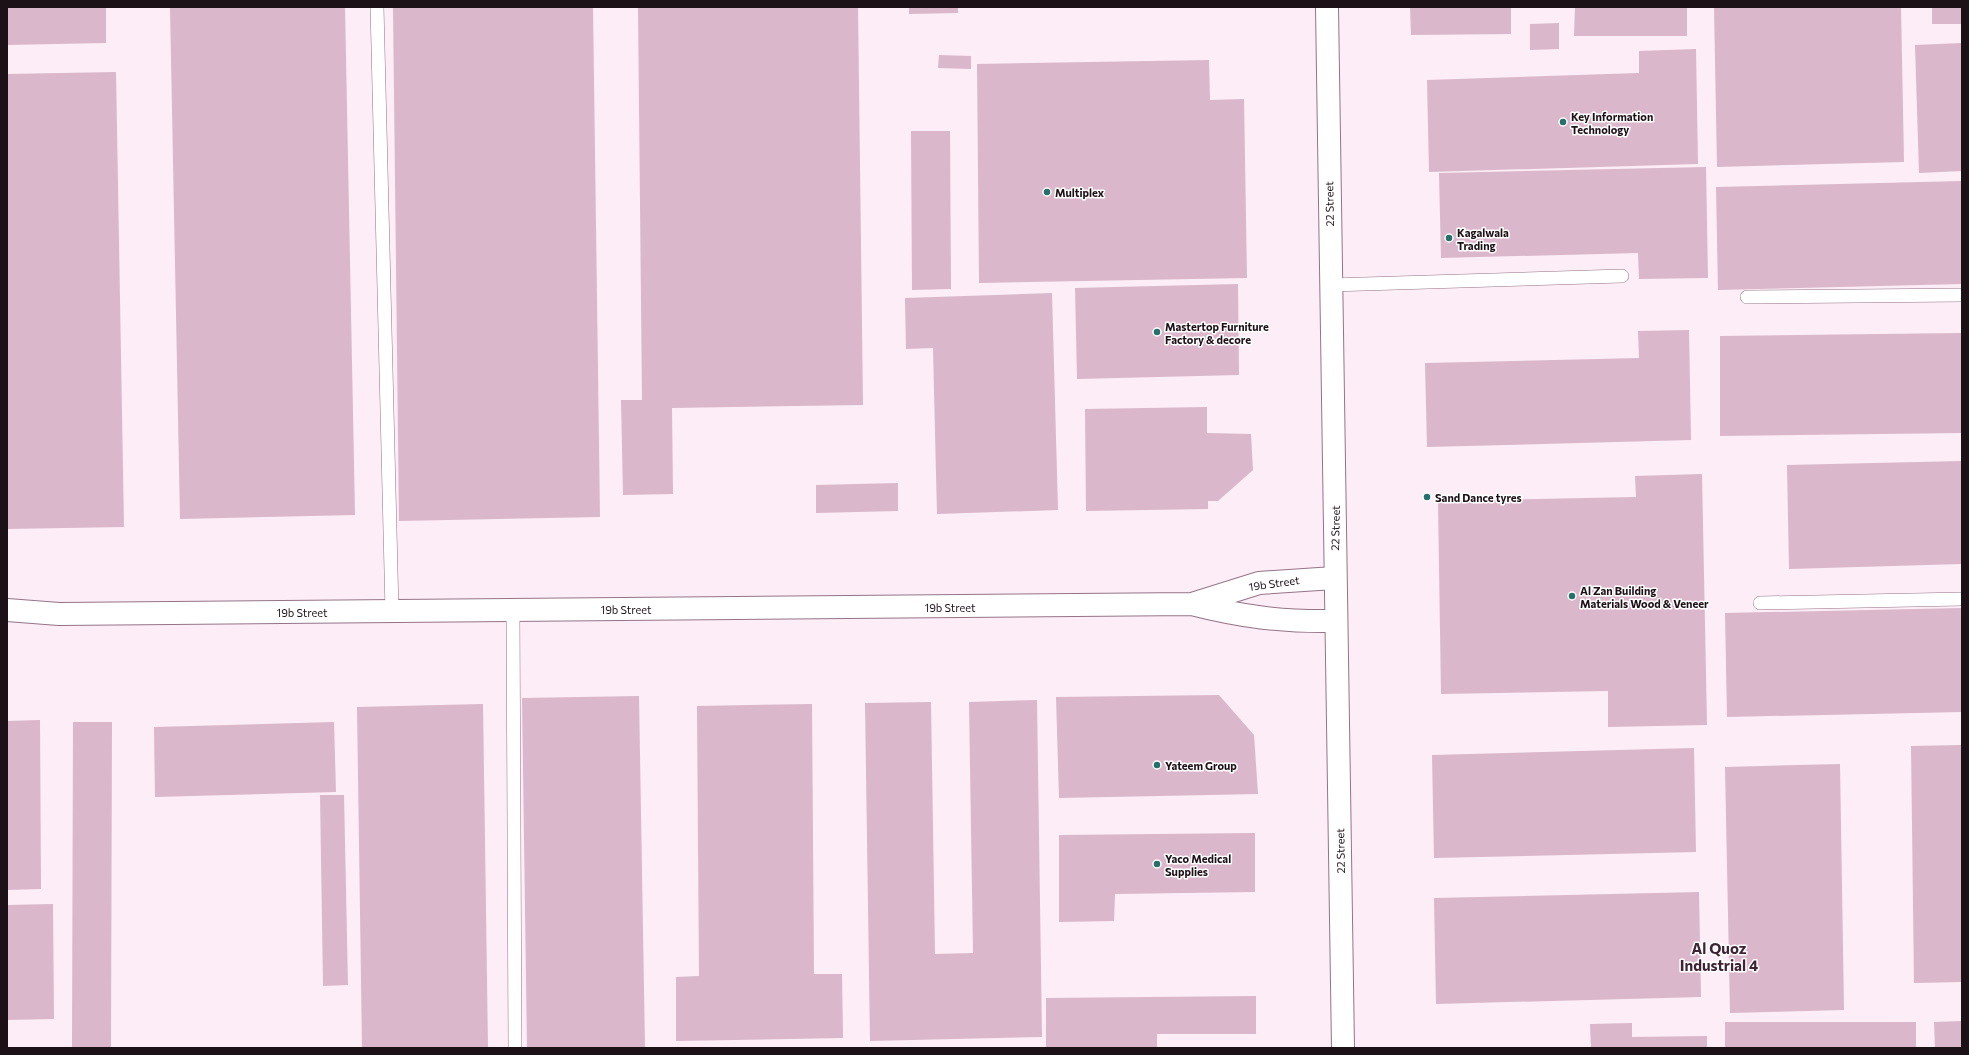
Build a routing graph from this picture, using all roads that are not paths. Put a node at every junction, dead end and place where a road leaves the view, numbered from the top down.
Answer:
1 (377, 7) edge
2 (1327, 7) edge
3 (1622, 276) dead end
4 (1331, 285) junction
5 (1962, 295) edge
6 (1747, 297) dead end
7 (1334, 578) junction
8 (1962, 599) edge
9 (1760, 603) dead end
10 (1192, 604) junction
11 (7, 610) edge
12 (513, 610) junction
13 (392, 611) junction
14 (59, 614) junction
15 (7, 619) edge
16 (1335, 621) junction
17 (515, 1048) edge
18 (1343, 1048) edge

1 - 13 lane
2 - 4 street, 22 Street
3 - 4 lane
4 - 7 street, 22 Street
5 - 6 lane
7 - 10 street, 19b Street
7 - 16 street, 22 Street
8 - 9 lane
10 - 12 street, 19b Street
10 - 16 street, 19b Street
11 - 14 street, 19b Street
12 - 13 street, 19b Street
12 - 17 lane
13 - 14 street, 19b Street
14 - 15 street, 19b Street
16 - 18 street, 22 Street

